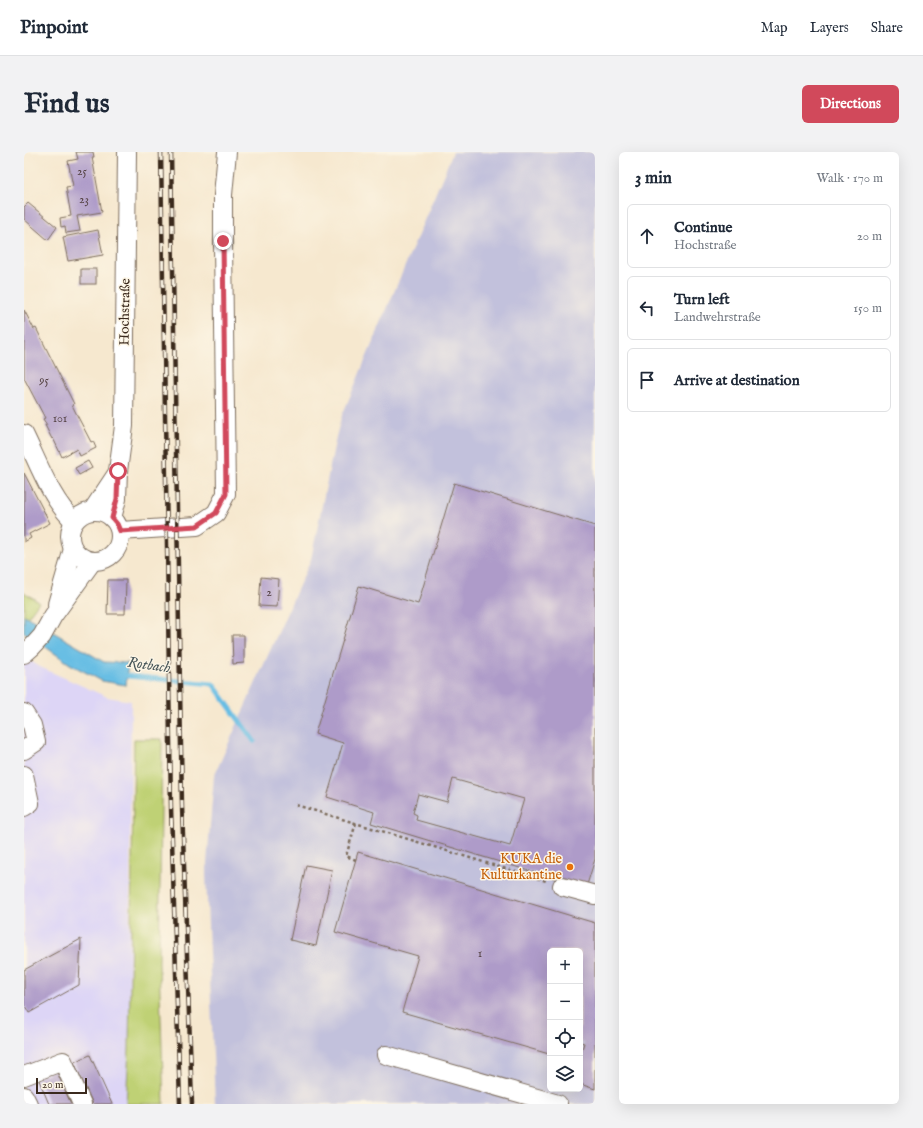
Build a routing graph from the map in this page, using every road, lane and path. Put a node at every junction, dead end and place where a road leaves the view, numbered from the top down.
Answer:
1 (127, 152) edge
2 (227, 152) edge
3 (24, 434) edge
4 (118, 471) junction
5 (92, 511) junction
6 (74, 521) junction
7 (116, 524) junction
8 (73, 549) junction
9 (92, 562) junction
10 (53, 616) junction
11 (28, 650) edge
12 (24, 713) edge
13 (24, 750) edge
14 (24, 775) edge
15 (296, 805) dead end
16 (24, 807) edge
17 (356, 823) junction
18 (356, 860) dead end
19 (562, 886) joint
20 (595, 895) edge
21 (386, 1056) dead end
22 (24, 1076) edge
23 (24, 1096) edge
24 (28, 1104) edge
25 (82, 1104) edge
26 (558, 1104) edge

1 - 4 street, Hochstraße
2 - 7 street
3 - 6 street
4 - 5 street, Hochstraße
4 - 7 street, Hochstraße
5 - 6 street
5 - 7 street
6 - 8 street
7 - 9 street
8 - 9 street
8 - 10 street
9 - 10 street
10 - 11 street
12 - 13 street
14 - 16 street
15 - 17 path
17 - 18 path
17 - 19 path
19 - 20 street
21 - 26 street
22 - 25 street
23 - 24 street

